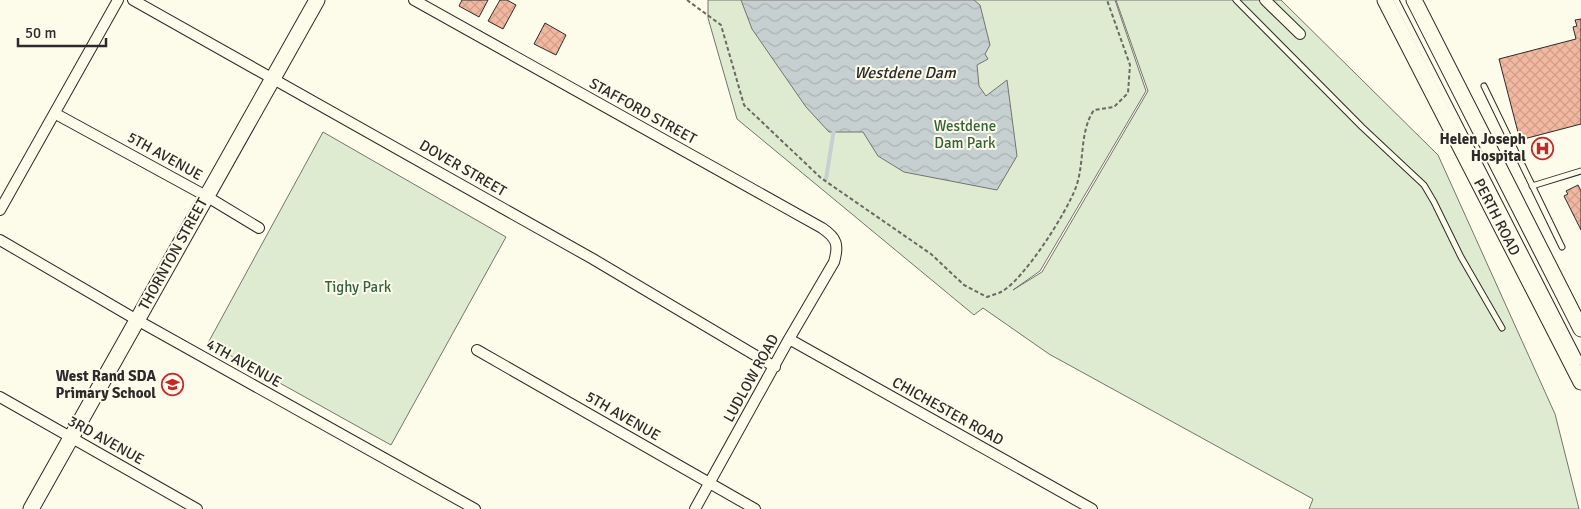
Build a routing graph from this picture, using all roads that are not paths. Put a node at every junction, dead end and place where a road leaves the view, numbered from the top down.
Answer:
1 (118, 0) edge
2 (133, 0) edge
3 (317, 0) edge
4 (414, 0) edge
5 (1236, 0) edge
6 (1265, 0) edge
7 (1385, 0) edge
8 (1396, 0) edge
9 (1414, 0) edge
10 (1300, 34) dead end
11 (272, 78) junction
12 (1484, 86) dead end
13 (56, 114) junction
14 (1581, 171) edge
15 (1532, 186) junction
16 (206, 196) junction
17 (0, 210) edge
18 (259, 228) dead end
19 (0, 240) edge
20 (1562, 247) dead end
21 (834, 262) joint
22 (137, 320) junction
23 (1502, 328) dead end
24 (1581, 329) edge
25 (789, 339) junction
26 (477, 350) dead end
27 (1581, 362) edge
28 (775, 367) junction
29 (1581, 382) edge
30 (0, 398) edge
31 (71, 437) junction
32 (710, 483) junction
33 (31, 509) edge
34 (198, 509) edge
35 (474, 509) edge
36 (696, 509) edge
37 (755, 509) edge
38 (1092, 509) edge

1 - 13 street
2 - 11 street, DOVER STREET
3 - 11 main road, THORNTON STREET
4 - 21 street, STAFFORD STREET
5 - 23 lane
6 - 10 street
7 - 29 main road, PERTH ROAD
8 - 27 lane
9 - 24 main road, PERTH ROAD
11 - 16 main road, THORNTON STREET
11 - 28 street, DOVER STREET
12 - 15 lane
13 - 16 street, 5TH AVENUE
13 - 17 street
14 - 15 lane
15 - 20 lane
16 - 18 street, 5TH AVENUE
16 - 22 main road, THORNTON STREET
19 - 22 street, 4TH AVENUE
21 - 25 street, LUDLOW ROAD
22 - 31 main road, THORNTON STREET
22 - 35 street, 4TH AVENUE
25 - 28 street, LUDLOW ROAD
25 - 38 street, CHICHESTER ROAD
26 - 32 street, 5TH AVENUE
28 - 32 street, LUDLOW ROAD
30 - 31 street, 3RD AVENUE
31 - 33 main road, THORNTON STREET
31 - 34 street, 3RD AVENUE
32 - 36 street, LUDLOW ROAD
32 - 37 street, 5TH AVENUE

